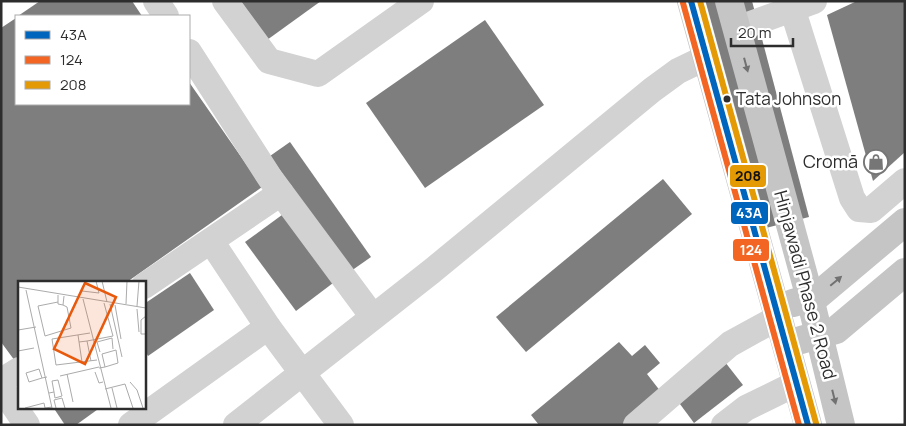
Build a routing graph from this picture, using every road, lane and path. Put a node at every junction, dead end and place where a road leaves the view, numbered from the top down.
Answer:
1 (156, 1) edge
2 (225, 1) edge
3 (421, 1) edge
4 (690, 1) edge
5 (729, 1) edge
6 (803, 6) edge
7 (165, 15) edge
8 (737, 29) junction
9 (190, 54) edge
10 (705, 58) junction
11 (905, 181) edge
12 (281, 193) junction
13 (905, 222) edge
14 (211, 241) junction
15 (905, 272) edge
16 (145, 285) edge
17 (810, 298) junction
18 (778, 312) junction
19 (373, 317) junction
20 (268, 327) junction
21 (819, 335) junction
22 (787, 344) junction
23 (18, 371) edge
24 (301, 374) junction
25 (1, 382) edge
26 (797, 383) junction
27 (1, 387) edge
28 (27, 425) edge
29 (131, 425) edge
30 (236, 425) edge
31 (341, 425) edge
32 (636, 425) edge
33 (724, 425) edge
34 (808, 425) edge
35 (841, 425) edge

1 - 7 street
2 - 3 street
4 - 10 main road, Hinjawadi Phase 2 Road
5 - 8 main road, Hinjawadi Phase 2 Road
6 - 8 street
6 - 11 street
8 -> 17 main road, Hinjawadi Phase 2 Road
9 - 12 street
10 - 18 main road, Hinjawadi Phase 2 Road
10 - 19 street
12 - 14 street
12 - 19 street
17 -> 13 main road
14 - 16 street
14 - 20 street
15 - 21 main road
17 - 18 main road
17 - 21 main road, Hinjawadi Phase 2 Road
18 - 22 main road, Hinjawadi Phase 2 Road
18 - 32 street
19 - 24 street
20 - 24 street
20 - 29 street
21 - 22 main road
21 -> 35 main road, Hinjawadi Phase 2 Road
22 - 26 main road, Hinjawadi Phase 2 Road
23 - 25 street
24 - 30 street
24 - 31 street
26 - 33 street
26 - 34 main road, Hinjawadi Phase 2 Road
27 - 28 street

